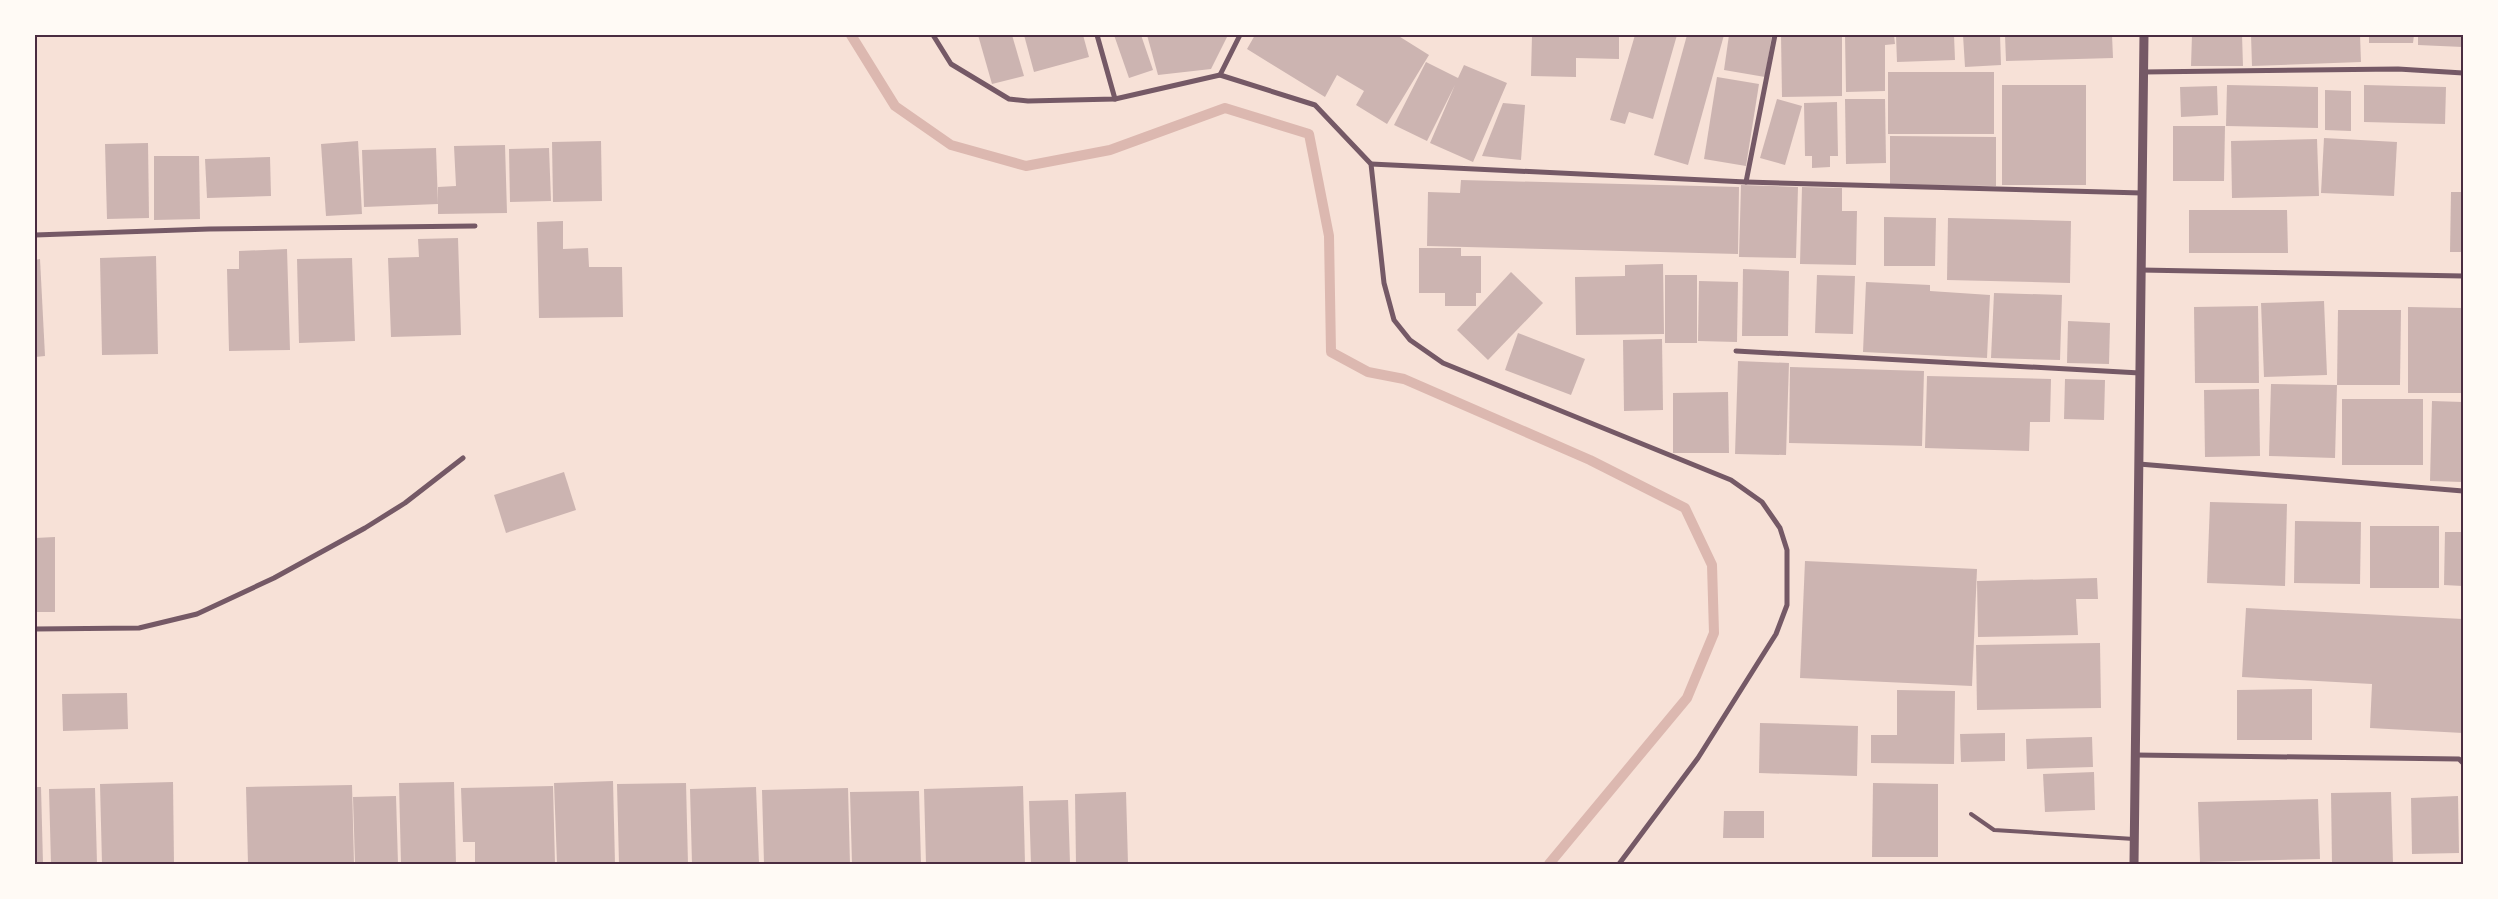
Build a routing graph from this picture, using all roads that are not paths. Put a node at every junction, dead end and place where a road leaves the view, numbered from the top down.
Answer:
1 (933, 35) edge
2 (1097, 35) edge
3 (1240, 35) edge
4 (1775, 35) edge
5 (2144, 35) edge
6 (2143, 72) junction
7 (2463, 74) edge
8 (1220, 75) junction
9 (1115, 99) junction
10 (1371, 164) junction
11 (1746, 182) junction
12 (2142, 193) junction
13 (475, 226) dead end
14 (35, 235) edge
15 (2141, 270) junction
16 (2463, 276) edge
17 (1736, 351) dead end
18 (2140, 373) junction
19 (464, 458) dead end
20 (2139, 464) junction
21 (2463, 490) edge
22 (35, 628) edge
23 (2135, 755) junction
24 (2463, 763) edge
25 (1972, 814) dead end
26 (2134, 839) junction
27 (1619, 864) edge
28 (2134, 864) edge

1 - 9 street
2 - 9 street
3 - 8 street
4 - 11 street
5 - 6 street
6 - 7 street
6 - 12 street
8 - 9 street
8 - 10 street
10 - 11 street
10 - 27 street
11 - 12 street
12 - 15 street
13 - 14 street
15 - 16 street
15 - 18 street
17 - 18 street
18 - 20 street
19 - 22 street
20 - 21 street
20 - 23 street
23 - 24 street
23 - 26 street
25 - 26 lane
26 - 28 street

